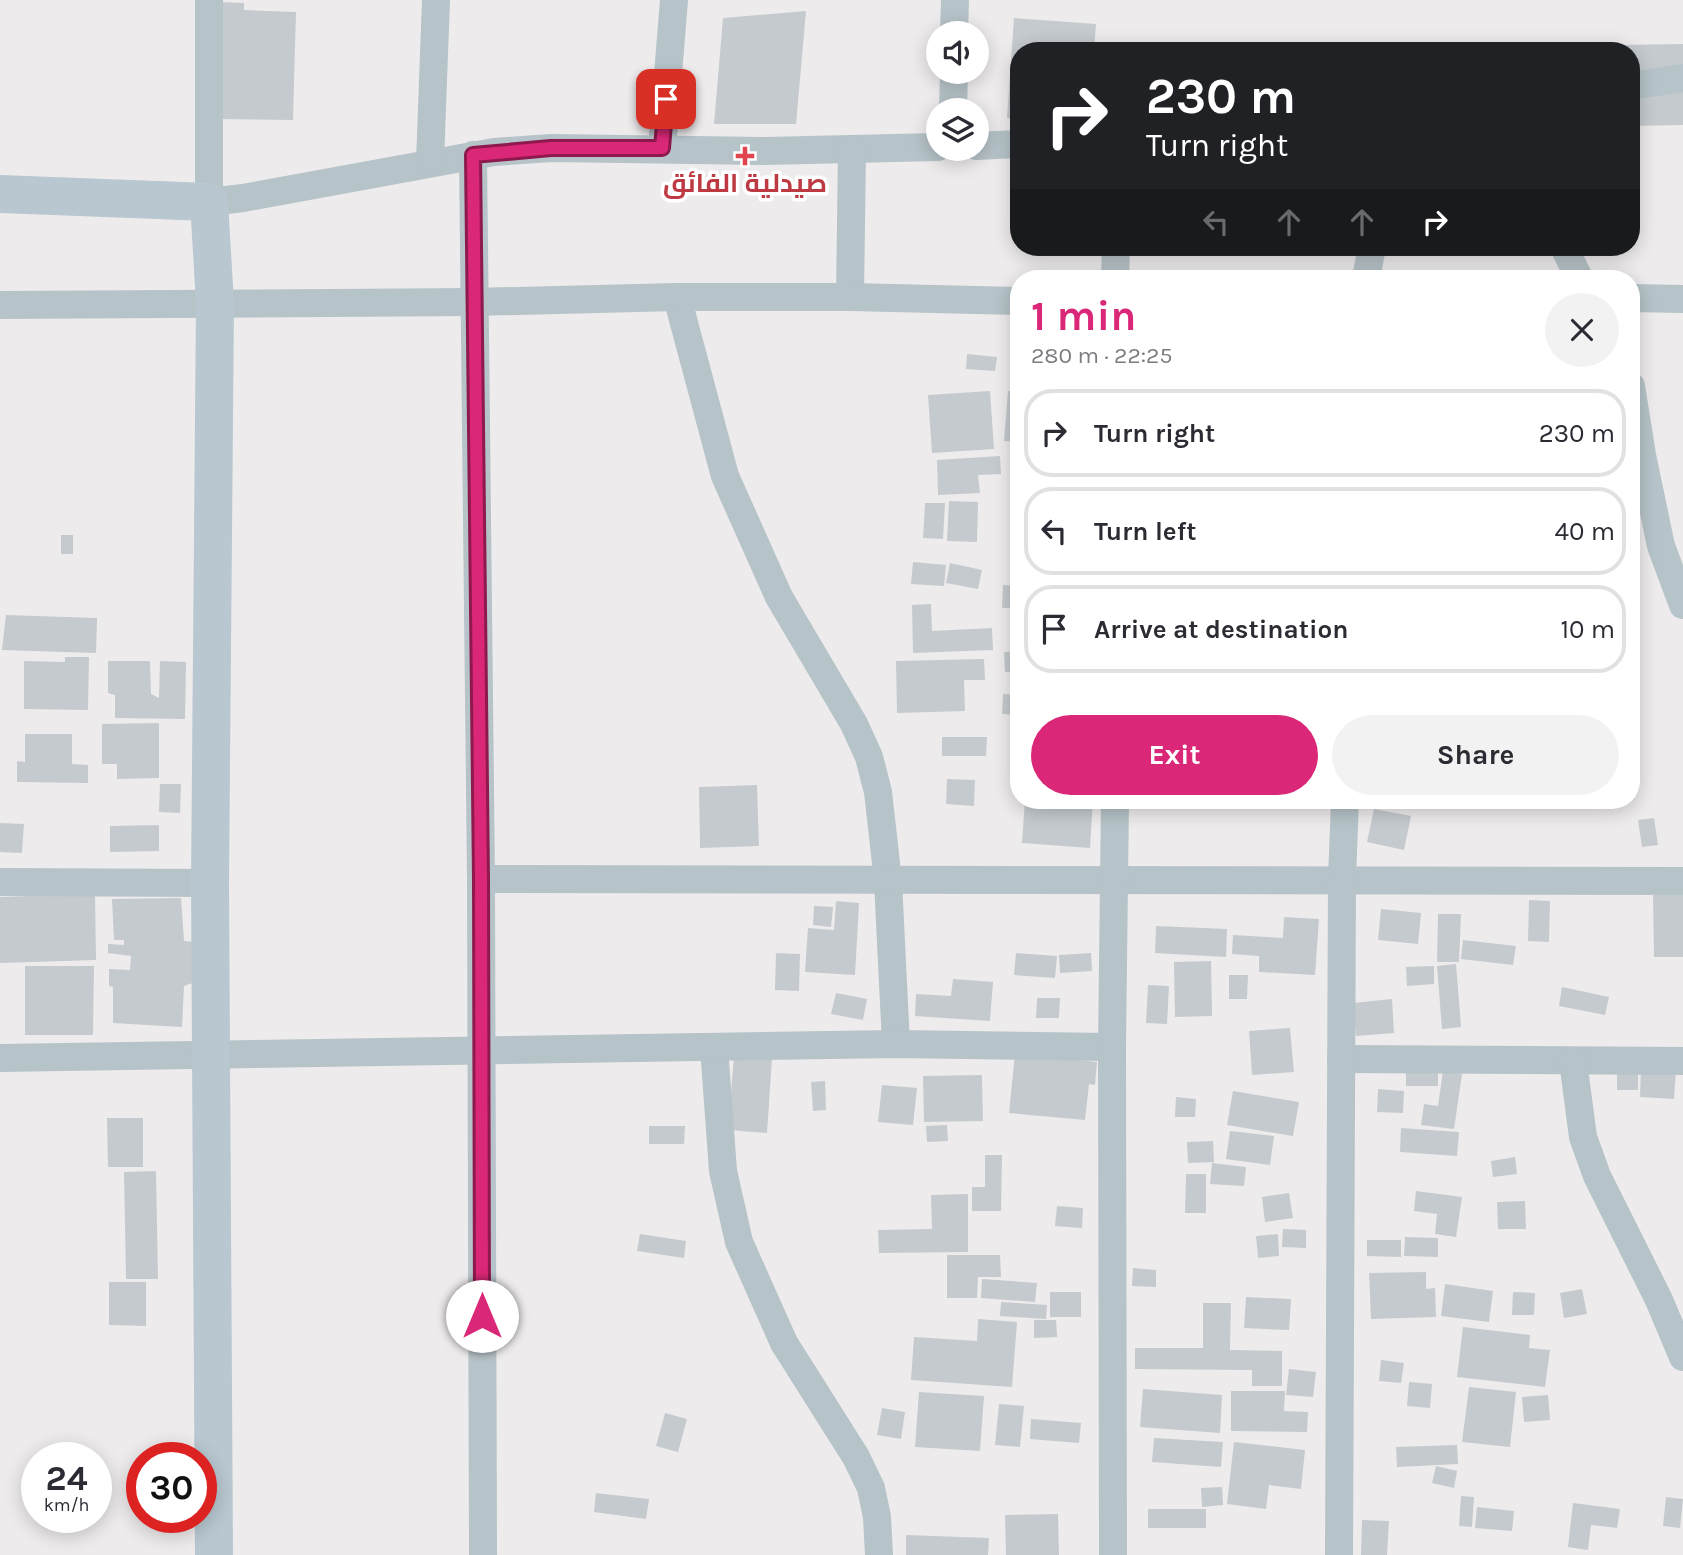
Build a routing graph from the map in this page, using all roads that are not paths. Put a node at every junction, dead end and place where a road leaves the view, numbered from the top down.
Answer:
1 (209, 0) edge
2 (436, 0) edge
3 (674, 0) edge
4 (955, 0) edge
5 (954, 21) edge
6 (1683, 78) edge
7 (1640, 85) edge
8 (1010, 144) edge
9 (989, 145) edge
10 (926, 147) edge
11 (662, 148) junction
12 (852, 149) junction
13 (473, 155) junction
14 (430, 162) junction
15 (0, 194) edge
16 (209, 202) junction
17 (677, 297) junction
18 (850, 297) junction
19 (1640, 298) edge
20 (1683, 299) edge
21 (1010, 301) edge
22 (474, 302) junction
23 (215, 303) junction
24 (0, 305) edge
25 (1640, 442) edge
26 (1683, 605) edge
27 (1115, 809) edge
28 (1345, 809) edge
29 (481, 879) junction
30 (1115, 879) junction
31 (1342, 879) junction
32 (888, 881) junction
33 (1683, 881) edge
34 (0, 882) edge
35 (210, 883) junction
36 (896, 1044) junction
37 (714, 1047) junction
38 (1112, 1047) junction
39 (481, 1050) junction
40 (213, 1054) junction
41 (0, 1058) edge
42 (1341, 1059) junction
43 (1573, 1061) junction
44 (1683, 1061) edge
45 (1683, 1357) edge
46 (214, 1555) edge
47 (483, 1555) edge
48 (879, 1555) edge
49 (1113, 1555) edge
50 (1339, 1555) edge

1 - 16 street
2 - 14 street
3 - 11 street
4 - 5 street
6 - 7 street
8 - 9 street
10 - 12 street
11 - 12 street
11 - 13 street
12 - 18 street
13 - 14 street
13 - 22 street
14 - 16 street
15 - 16 street
16 - 23 street
17 - 18 street
17 - 22 street
17 - 32 street
18 - 21 street
19 - 20 street
22 - 23 street
22 - 29 street
23 - 24 street
23 - 35 street
25 - 26 street
27 - 30 street
28 - 31 street
29 - 32 street
29 - 39 street
30 - 31 street
30 - 32 street
30 - 38 street
31 - 33 street
31 - 42 street
32 - 36 street
34 - 35 street
35 - 40 street
36 - 37 street
36 - 38 street
37 - 39 street
37 - 48 street
38 - 49 street
39 - 40 street
39 - 47 street
40 - 41 street
40 - 46 street
42 - 43 street
42 - 50 street
43 - 44 street
43 - 45 street

